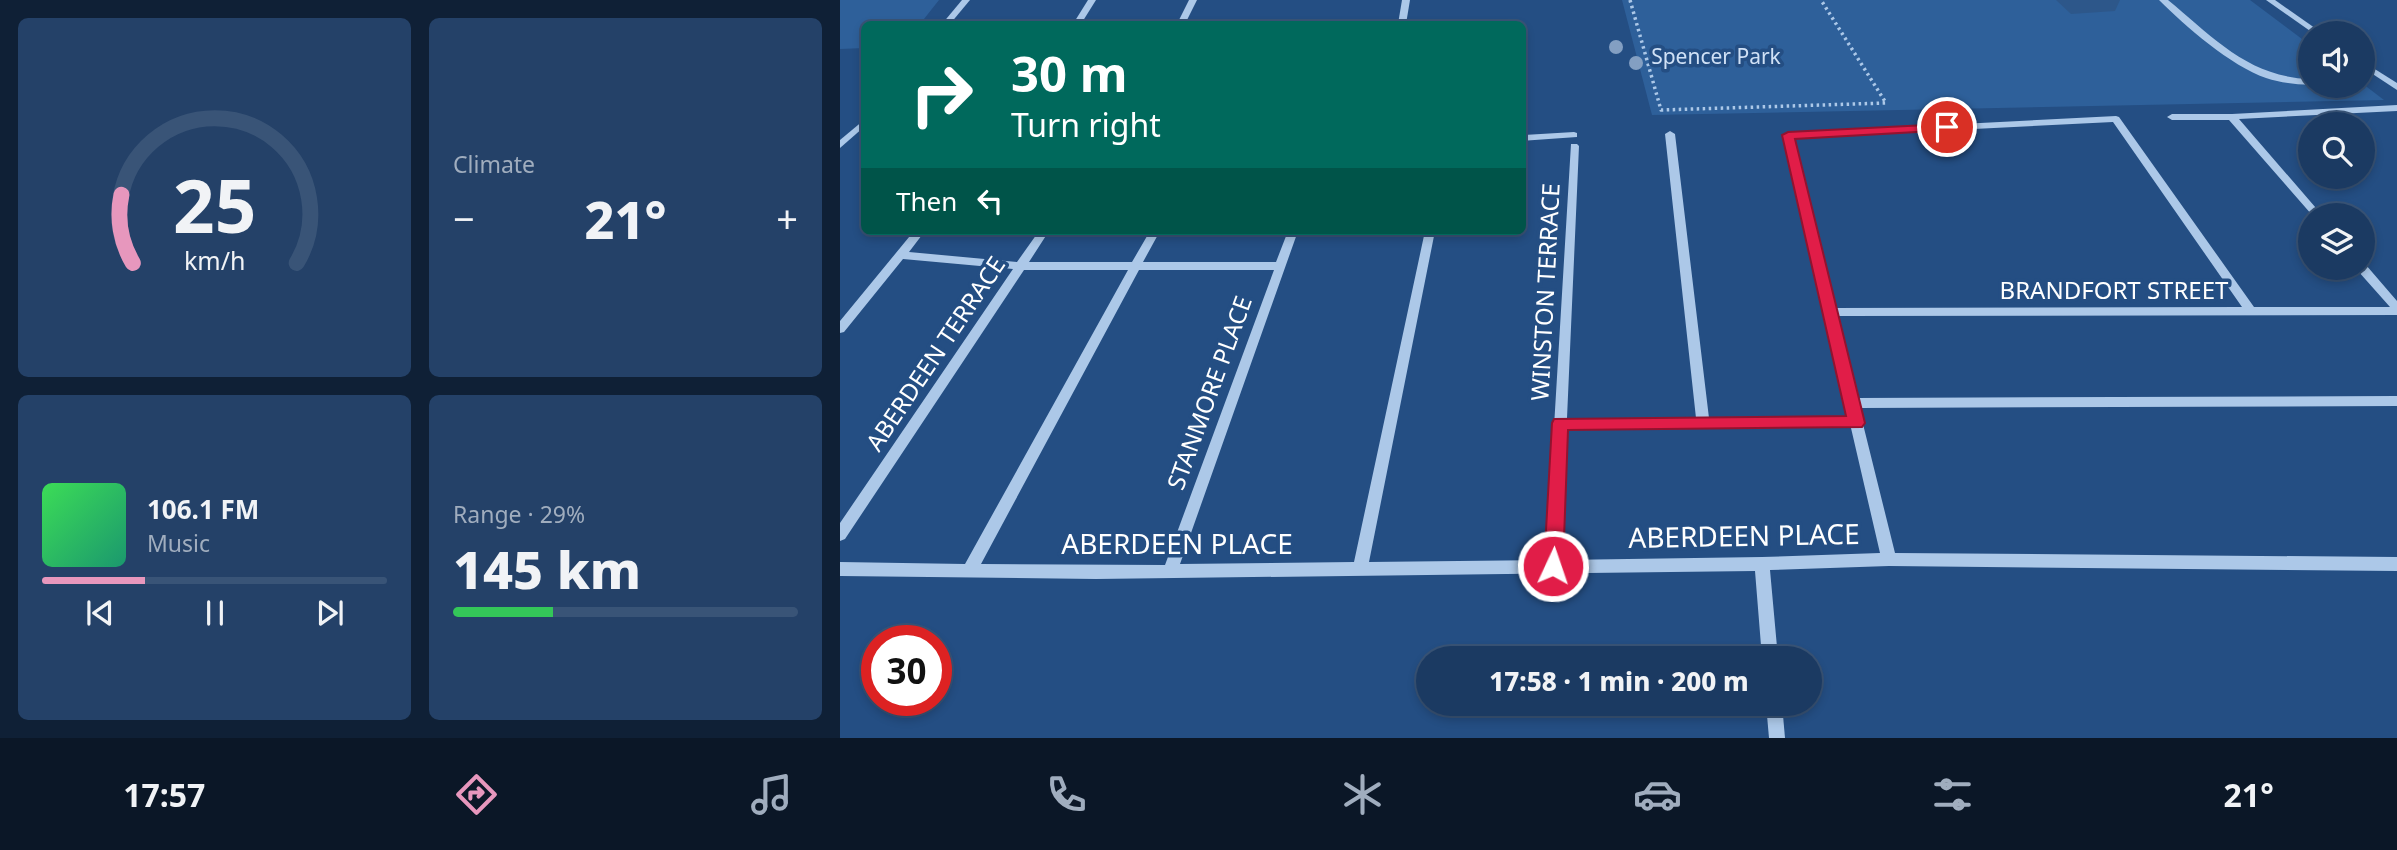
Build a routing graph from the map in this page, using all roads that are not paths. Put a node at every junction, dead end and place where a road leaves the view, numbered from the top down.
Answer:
1 (966, 0) edge
2 (1092, 0) edge
3 (1193, 0) edge
4 (1406, 0) edge
5 (2163, 0) edge
6 (2270, 0) edge
7 (948, 21) edge
8 (1079, 21) edge
9 (1182, 21) edge
10 (1402, 21) edge
11 (2301, 21) edge
12 (2375, 72) edge
13 (2375, 76) edge
14 (2380, 76) junction
15 (2298, 82) edge
16 (2396, 86) edge
17 (2397, 108) edge
18 (2172, 117) dead end
19 (2232, 117) junction
20 (861, 126) edge
21 (1670, 134) dead end
22 (1526, 138) edge
23 (840, 145) edge
24 (2307, 203) edge
25 (917, 235) edge
26 (1041, 235) edge
27 (1154, 235) edge
28 (1292, 235) edge
29 (1429, 235) edge
30 (900, 255) junction
31 (1020, 266) junction
32 (1136, 266) junction
33 (1281, 266) junction
34 (2372, 280) edge
35 (2397, 309) edge
36 (1830, 312) junction
37 (2251, 312) junction
38 (840, 328) edge
39 (2397, 401) edge
40 (1852, 403) junction
41 (1560, 423) junction
42 (1703, 423) junction
43 (1856, 423) junction
44 (840, 536) edge
45 (1889, 559) junction
46 (1762, 564) junction
47 (2397, 564) edge
48 (1553, 566) junction
49 (840, 569) edge
50 (1360, 569) junction
51 (969, 571) junction
52 (1170, 571) junction
53 (1769, 646) edge
54 (1775, 716) edge
55 (1777, 738) edge

1 - 7 street
2 - 8 street
3 - 9 street
4 - 10 street
5 - 15 street
6 - 11 street
12 - 14 street
13 - 14 street
14 - 16 street
17 - 19 street
18 - 19 street
19 - 24 street
20 - 23 street
21 - 42 street
22 - 41 street, WINSTON TERRACE
25 - 30 street
26 - 31 street, ABERDEEN TERRACE
27 - 32 street
28 - 33 street, STANMORE PLACE
29 - 50 street
30 - 31 street
30 - 38 street
31 - 32 street
31 - 44 street, ABERDEEN TERRACE
32 - 33 street
32 - 51 street
33 - 52 street, STANMORE PLACE
34 - 35 street
35 - 37 street, BRANDFORT STREET
36 - 37 street, BRANDFORT STREET
36 - 37 street
36 - 40 street
39 - 40 street
40 - 43 street
41 - 42 street
41 - 48 street, WINSTON TERRACE
42 - 43 street
43 - 45 street
45 - 46 street, ABERDEEN PLACE
45 - 47 street, ABERDEEN PLACE
46 - 48 street, ABERDEEN PLACE
46 - 53 street
48 - 50 street, ABERDEEN PLACE
49 - 51 street, ABERDEEN PLACE
50 - 52 street, ABERDEEN PLACE
51 - 52 street, ABERDEEN PLACE
54 - 55 street

